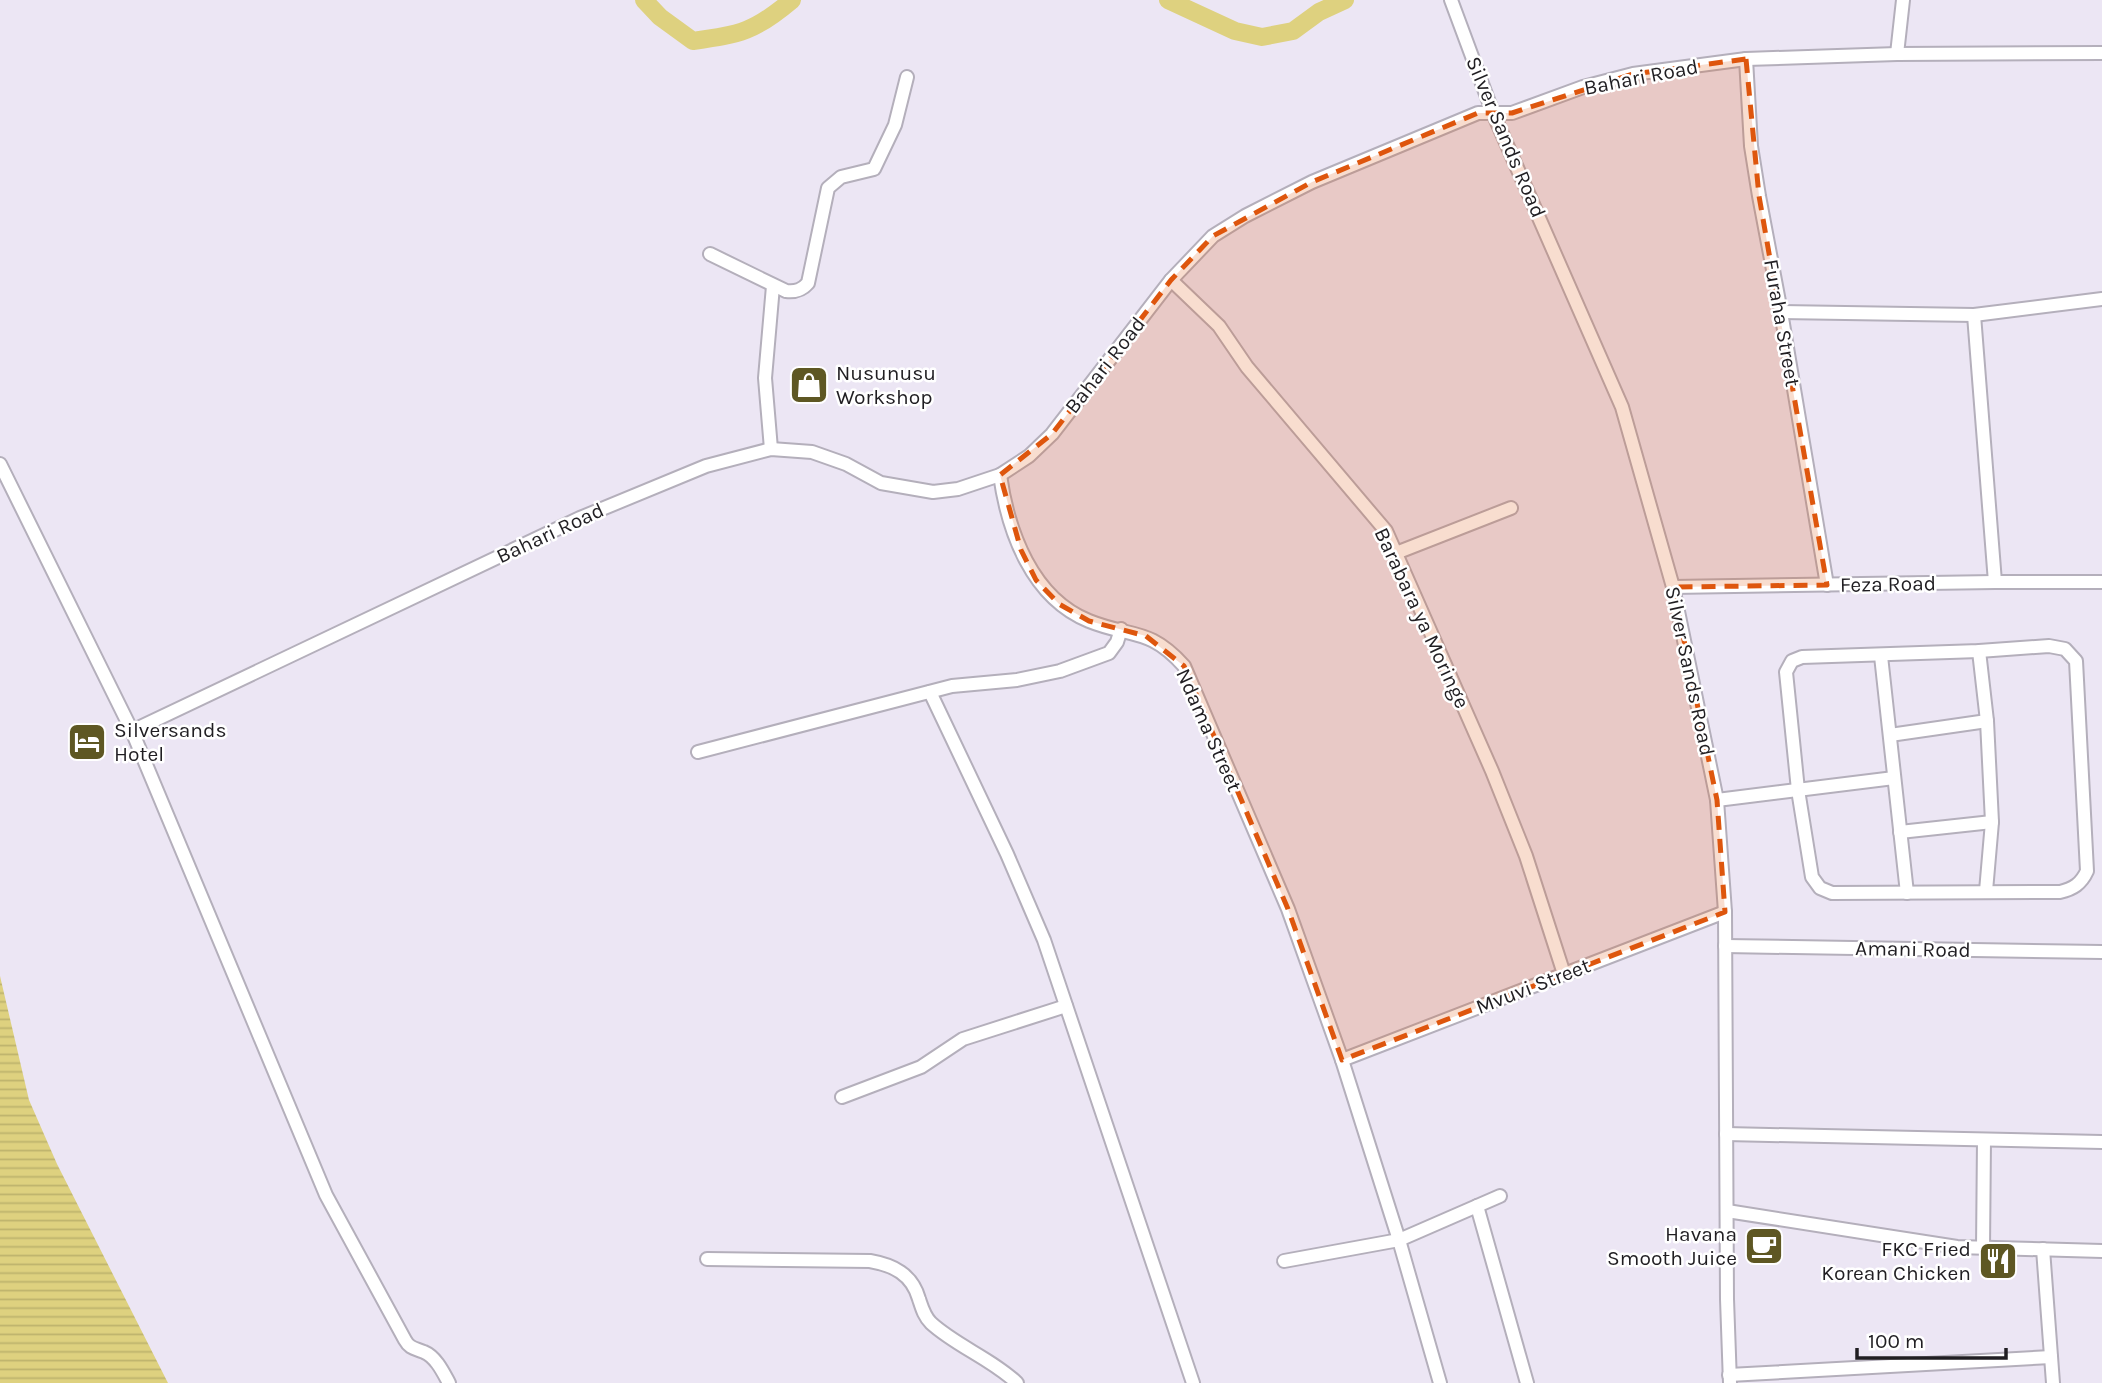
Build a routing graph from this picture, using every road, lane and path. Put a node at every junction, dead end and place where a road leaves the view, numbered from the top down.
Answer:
1 (1451, 0) edge
2 (1903, 0) edge
3 (2102, 53) edge
4 (1897, 54) junction
5 (1746, 59) junction
6 (907, 78) dead end
7 (1493, 113) junction
8 (710, 254) dead end
9 (1171, 280) junction
10 (773, 286) junction
11 (2102, 299) edge
12 (1781, 312) junction
13 (1974, 316) junction
14 (771, 449) junction
15 (0, 464) edge
16 (1000, 475) junction
17 (1511, 508) dead end
18 (1396, 553) junction
19 (1995, 582) junction
20 (2102, 582) edge
21 (1828, 585) junction
22 (1673, 587) junction
23 (1121, 629) junction
24 (1979, 652) junction
25 (1881, 656) junction
26 (930, 692) junction
27 (1987, 721) junction
28 (132, 731) junction
29 (1889, 735) junction
30 (698, 752) dead end
31 (1894, 778) junction
32 (1798, 790) junction
33 (1717, 800) junction
34 (1992, 822) junction
35 (1900, 832) junction
36 (1986, 891) junction
37 (1907, 893) junction
38 (1725, 912) junction
39 (1725, 946) junction
40 (2102, 952) edge
41 (1564, 974) junction
42 (1066, 1006) junction
43 (1342, 1059) junction
44 (842, 1097) dead end
45 (1726, 1134) junction
46 (1984, 1140) junction
47 (2102, 1142) edge
48 (1500, 1196) dead end
49 (1477, 1206) junction
50 (1727, 1211) junction
51 (1399, 1240) junction
52 (1983, 1248) junction
53 (2043, 1249) junction
54 (2102, 1251) edge
55 (707, 1259) dead end
56 (1284, 1261) dead end
57 (2051, 1357) junction
58 (1730, 1379) edge
59 (449, 1383) edge
60 (1017, 1383) edge
61 (1193, 1383) edge
62 (1440, 1383) edge
63 (1527, 1383) edge
64 (2053, 1383) edge

1 - 7 street, Silver Sands Road
2 - 4 street
3 - 4 street, Bahari Road
4 - 5 street, Bahari Road
5 - 7 street, Bahari Road
5 - 12 street, Furaha Street
6 - 10 street
7 - 9 street, Bahari Road
7 - 22 street, Silver Sands Road
8 - 10 street
9 - 16 street, Bahari Road
9 - 18 street, Barabara ya Moringe
10 - 14 street
11 - 13 street
12 - 13 street
12 - 21 street, Furaha Street
13 - 19 street
14 - 16 street, Bahari Road
14 - 28 street, Bahari Road
15 - 28 street
16 - 23 street, Ndama Street
17 - 18 street
18 - 41 street, Barabara ya Moringe
19 - 20 street, Feza Road
19 - 21 street, Feza Road
21 - 22 street, Feza Road
22 - 33 street, Silver Sands Road
23 - 26 street
23 - 43 street, Ndama Street
24 - 25 street
24 - 27 street
24 - 36 street
25 - 29 street
25 - 32 street
26 - 30 street
26 - 42 street
27 - 29 street
27 - 34 street
28 - 59 street
29 - 31 street
31 - 32 street
31 - 35 street
32 - 33 street
32 - 37 street
33 - 38 street, Silver Sands Road
34 - 35 street
34 - 36 street
35 - 37 street
36 - 37 street
38 - 39 street, Silver Sands Road
38 - 41 street, Mvuvi Street
39 - 40 street, Amani Road
39 - 45 street, Silver Sands Road
41 - 43 street, Mvuvi Street
42 - 44 street
42 - 61 street
43 - 51 street, Ndama Street
45 - 46 street
45 - 50 street, Silver Sands Road
46 - 47 street
46 - 52 street
48 - 49 street
49 - 51 street
49 - 63 street
50 - 52 street
50 - 58 street, Silver Sands Road
51 - 56 street
51 - 62 street, Ndama Street
52 - 53 street
53 - 54 street
53 - 57 street
55 - 60 street
57 - 58 street
57 - 64 street

